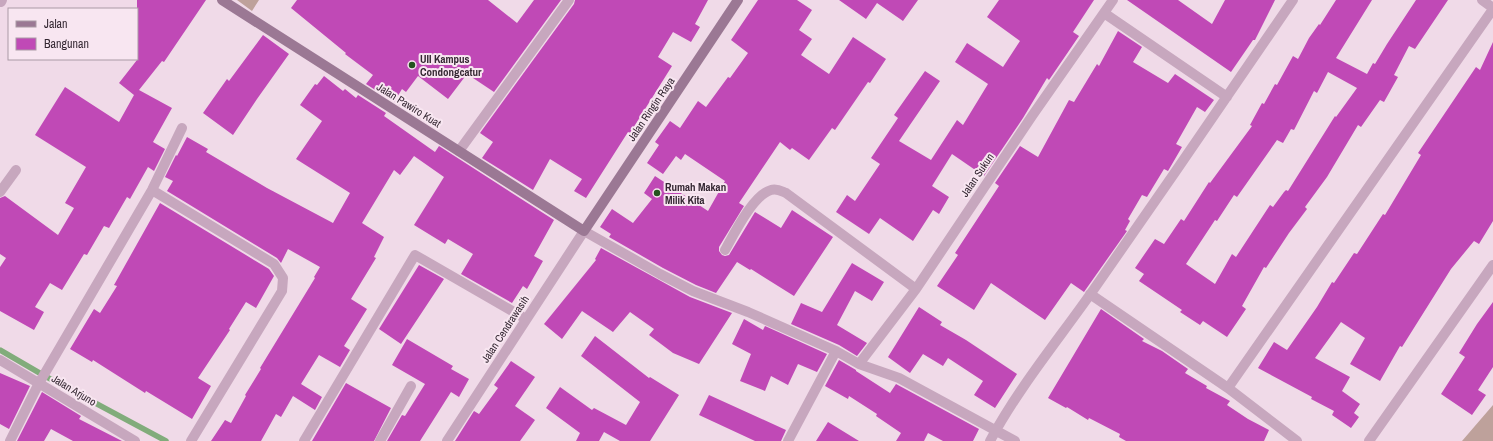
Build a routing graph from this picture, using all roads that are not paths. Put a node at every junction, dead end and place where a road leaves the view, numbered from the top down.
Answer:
1 (222, 0) edge
2 (568, 0) edge
3 (738, 0) edge
4 (1113, 0) edge
5 (1293, 0) edge
6 (1482, 0) edge
7 (1493, 8) edge
8 (1104, 13) junction
9 (1227, 97) junction
10 (182, 128) dead end
11 (459, 151) junction
12 (16, 170) dead end
13 (152, 190) junction
14 (0, 192) edge
15 (584, 231) junction
16 (725, 250) dead end
17 (1493, 265) edge
18 (916, 289) junction
19 (1090, 294) junction
20 (526, 319) junction
21 (836, 351) junction
22 (0, 360) edge
23 (859, 364) junction
24 (38, 383) junction
25 (411, 386) dead end
26 (1228, 388) junction
27 (996, 430) junction
28 (10, 441) edge
29 (135, 441) edge
30 (191, 441) edge
31 (304, 441) edge
32 (380, 441) edge
33 (446, 441) edge
34 (788, 441) edge
35 (990, 441) edge
36 (1015, 441) edge
37 (1297, 441) edge
38 (1369, 441) edge

1 - 11 main road, Jalan Pawiro Kuat
2 - 11 street
3 - 15 main road, Jalan Ringin Raya
4 - 8 street, Jalan Sukun
5 - 9 street
6 - 7 street
7 - 26 street
8 - 9 street
8 - 18 street, Jalan Sukun
9 - 19 street
10 - 13 street
11 - 15 main road, Jalan Pawiro Kuat
12 - 14 street
13 - 24 street
13 - 30 street
15 - 20 street, Jalan Cendrawasih
15 - 21 street
16 - 18 street
17 - 38 street
18 - 23 street, Jalan Sukun
19 - 26 street
19 - 27 street
20 - 31 street
20 - 33 street, Jalan Cendrawasih
21 - 23 street
21 - 34 street
22 - 24 street, Jalan Arjuno
23 - 27 street
24 - 28 street
24 - 29 street, Jalan Arjuno
25 - 32 street
26 - 37 street
27 - 35 street
27 - 36 street

